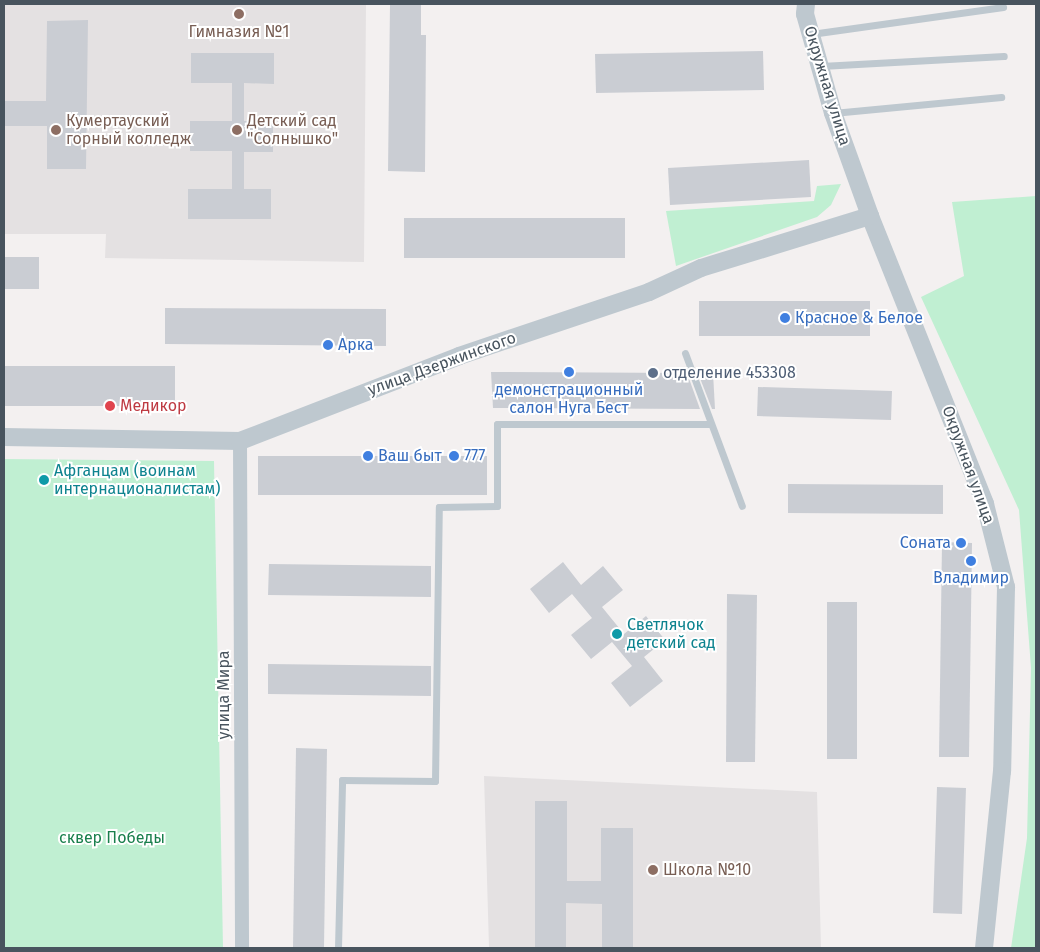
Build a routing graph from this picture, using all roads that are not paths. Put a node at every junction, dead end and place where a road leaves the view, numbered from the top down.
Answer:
1 (806, 4) edge
2 (1003, 7) dead end
3 (811, 34) junction
4 (1004, 56) dead end
5 (821, 66) junction
6 (1001, 97) dead end
7 (833, 113) junction
8 (870, 216) junction
9 (685, 353) dead end
10 (709, 424) junction
11 (4, 437) edge
12 (240, 441) junction
13 (742, 506) dead end
14 (242, 948) edge
15 (338, 948) edge
16 (984, 948) edge

1 - 3 street, Окружная улица
2 - 3 lane
3 - 5 street, Окружная улица
4 - 5 lane
5 - 7 street, Окружная улица
6 - 7 lane
7 - 8 street, Окружная улица
8 - 12 street, улица Дзержинского
8 - 16 street, Окружная улица
9 - 10 lane
10 - 13 lane
10 - 15 lane
11 - 12 street, улица Дзержинского
12 - 14 street, улица Мира

